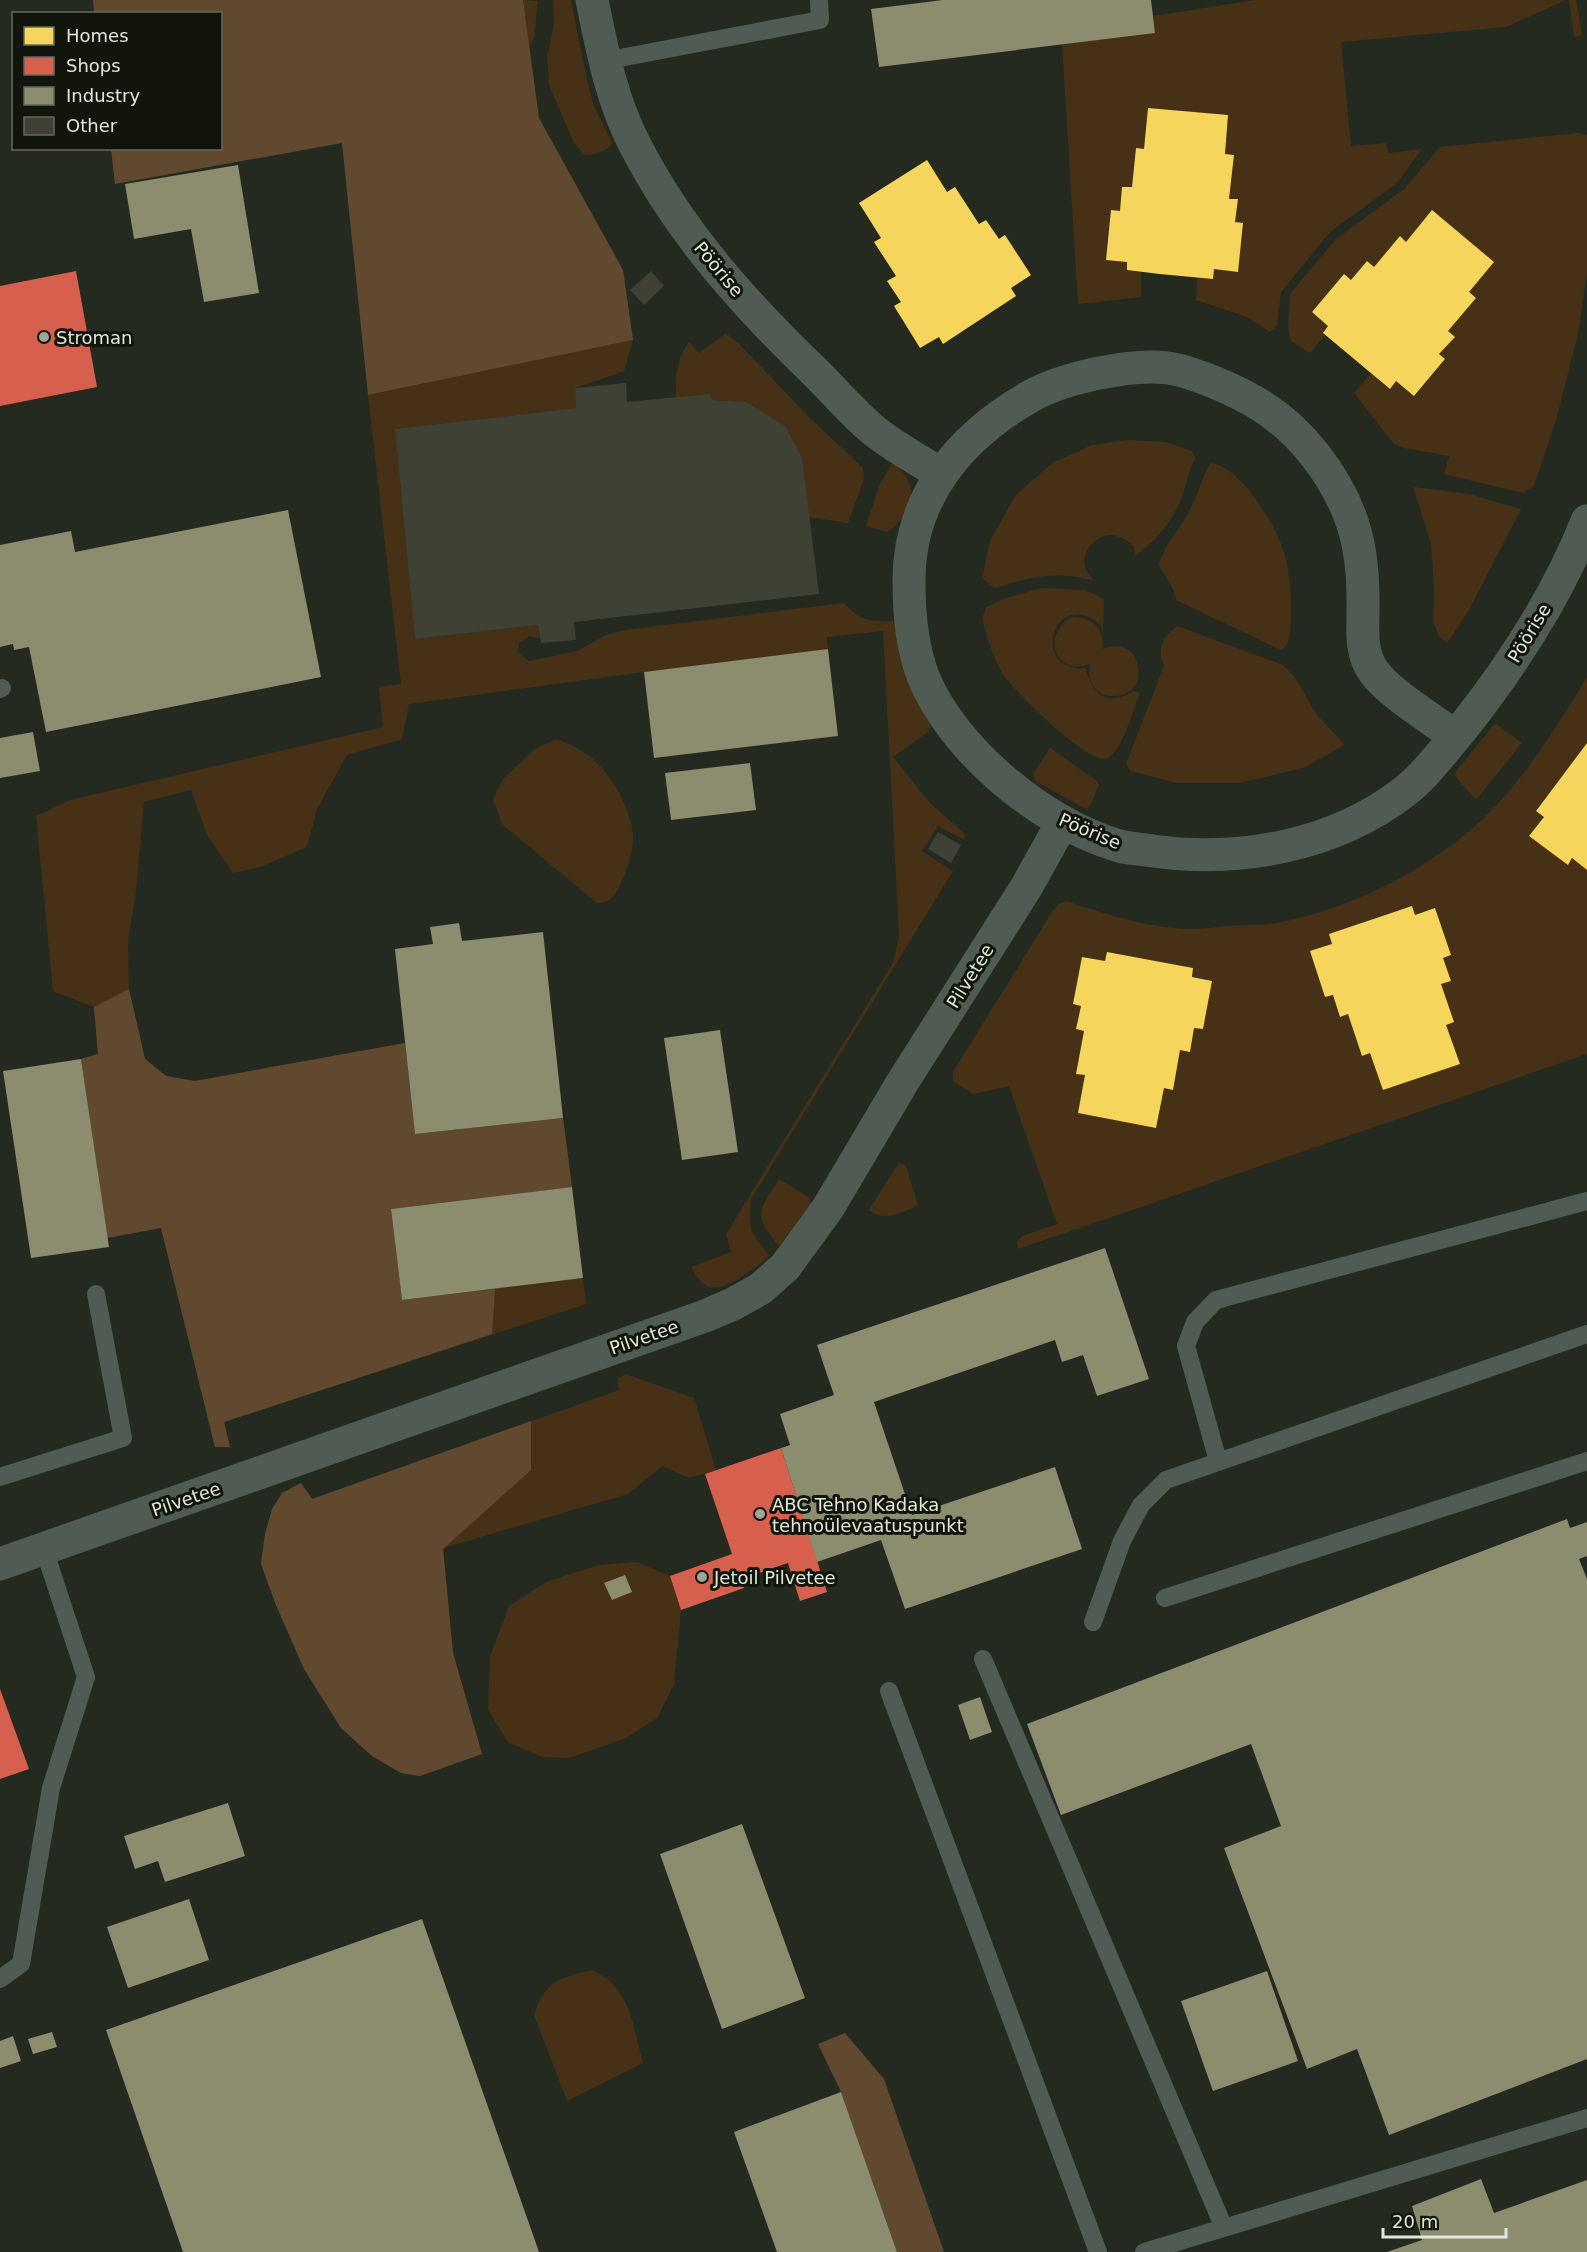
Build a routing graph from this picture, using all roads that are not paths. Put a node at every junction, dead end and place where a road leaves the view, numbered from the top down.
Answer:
1 (592, 0) edge
2 (819, 0) edge
3 (604, 61) junction
4 (940, 474) junction
5 (1587, 521) edge
6 (1455, 736) junction
7 (1062, 823) junction
8 (1587, 1201) edge
9 (96, 1294) dead end
10 (1587, 1334) edge
11 (1218, 1461) junction
12 (1587, 1461) edge
13 (0, 1477) edge
14 (44, 1549) junction
15 (0, 1564) edge
16 (1165, 1598) dead end
17 (1093, 1623) dead end
18 (983, 1659) dead end
19 (889, 1690) dead end
20 (0, 1979) edge
21 (1587, 2118) edge
22 (1224, 2228) junction
23 (1098, 2252) edge
24 (1144, 2252) edge

1 - 3 street, Pöörise
2 - 3 lane
3 - 4 street, Pöörise
4 - 6 street, Pöörise
4 - 7 street, Pöörise
5 - 6 street, Pöörise
6 - 7 street, Pöörise
7 - 14 street, Pilvetee
8 - 11 lane
9 - 13 lane
10 - 11 lane
11 - 17 lane
12 - 16 lane
14 - 15 street, Pilvetee
14 - 20 lane
18 - 22 lane
19 - 23 lane
21 - 22 lane
22 - 24 lane

